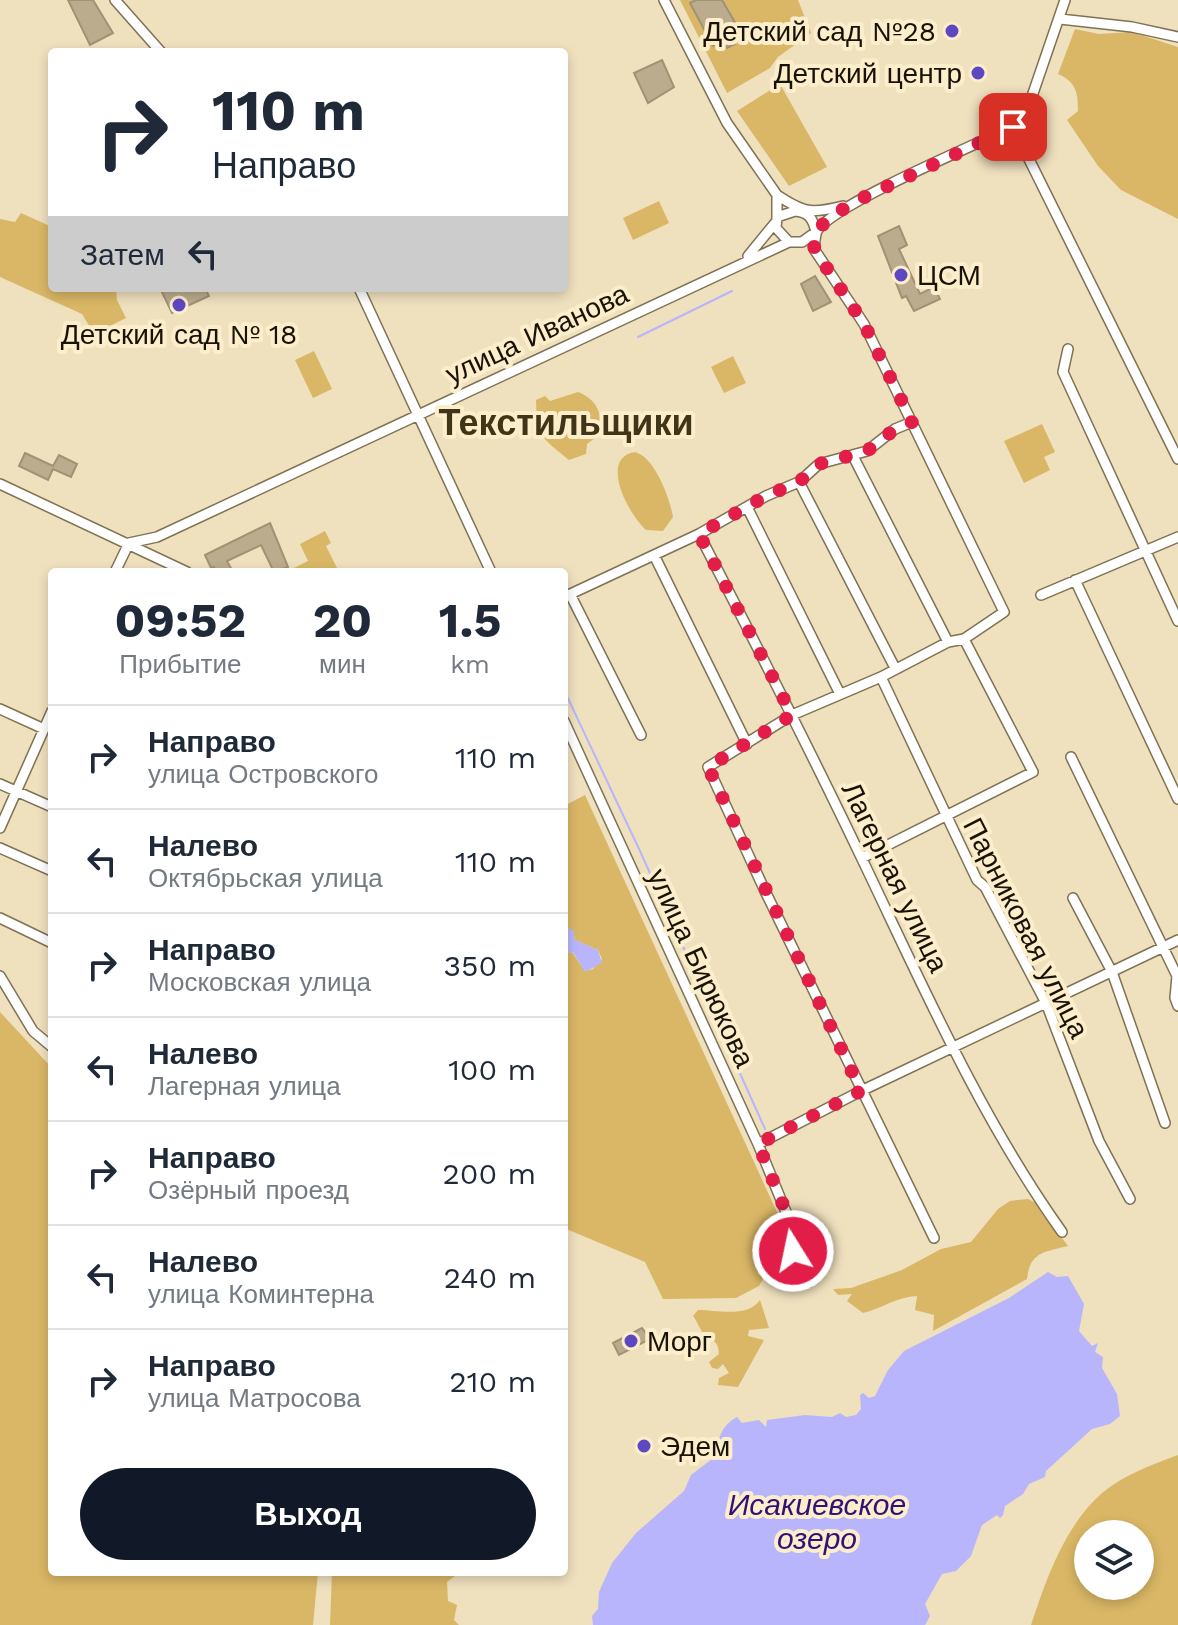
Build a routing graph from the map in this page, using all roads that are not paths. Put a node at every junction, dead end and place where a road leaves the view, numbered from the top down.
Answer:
1 (115, 0) edge
2 (664, 0) edge
3 (1065, 0) edge
4 (1060, 19) junction
5 (1178, 37) edge
6 (157, 48) edge
7 (1013, 127) junction
8 (777, 195) junction
9 (851, 204) junction
10 (801, 211) junction
11 (776, 220) junction
12 (816, 232) junction
13 (792, 242) junction
14 (814, 249) junction
15 (736, 266) junction
16 (361, 292) edge
17 (1068, 349) dead end
18 (417, 414) junction
19 (912, 422) junction
20 (853, 456) junction
21 (1178, 459) edge
22 (799, 482) junction
23 (0, 484) edge
24 (747, 507) junction
25 (699, 534) junction
26 (1178, 537) edge
27 (129, 543) junction
28 (1144, 550) junction
29 (654, 555) junction
30 (117, 568) edge
31 (179, 568) edge
32 (489, 568) edge
33 (1075, 580) junction
34 (1041, 595) dead end
35 (568, 596) edge
36 (568, 598) edge
37 (1178, 621) edge
38 (964, 639) junction
39 (948, 642) junction
40 (895, 668) junction
41 (881, 677) junction
42 (840, 694) junction
43 (0, 709) edge
44 (792, 715) junction
45 (48, 720) edge
46 (44, 729) junction
47 (568, 730) edge
48 (641, 735) dead end
49 (747, 744) junction
50 (1071, 757) dead end
51 (0, 784) edge
52 (17, 792) junction
53 (1178, 799) edge
54 (48, 805) edge
55 (946, 818) junction
56 (0, 828) edge
57 (0, 848) edge
58 (862, 858) junction
59 (48, 869) edge
60 (1073, 898) dead end
61 (0, 918) edge
62 (1178, 940) edge
63 (48, 941) edge
64 (1163, 947) junction
65 (1112, 972) junction
66 (0, 976) edge
67 (1046, 1003) junction
68 (1178, 1006) edge
69 (48, 1044) edge
70 (952, 1048) junction
71 (861, 1091) junction
72 (1165, 1123) dead end
73 (758, 1144) junction
74 (1130, 1199) dead end
75 (1062, 1232) dead end
76 (795, 1234) junction
77 (934, 1238) dead end
78 (805, 1258) junction
79 (790, 1261) junction

1 - 6 street
2 - 8 street
3 - 4 street
4 - 5 street
4 - 7 street
7 - 9 street
7 - 21 street
8 - 10 street
8 - 11 street
9 - 10 street
9 - 12 street
10 - 11 street
10 - 12 street
11 - 13 street
11 - 15 street
12 - 13 street
12 - 14 street
13 - 14 street
13 - 15 street, улица Иванова
14 - 19 street
15 - 18 street, улица Иванова
16 - 18 street
17 - 28 street
18 - 27 street, улица Иванова
18 - 32 street
19 - 20 street
19 - 38 street
20 - 22 street
20 - 39 street
22 - 24 street
22 - 40 street
23 - 27 street
24 - 25 street
24 - 42 street
25 - 29 street
25 - 44 street, Лагерная улица
26 - 28 street
27 - 30 street
27 - 31 street
28 - 33 street
28 - 37 street
29 - 35 street
29 - 49 street
33 - 34 street
33 - 53 street
36 - 48 street
38 - 39 street
38 - 55 street
39 - 40 street
40 - 41 street
41 - 42 street
41 - 55 street, Парниковая улица
42 - 44 street
43 - 46 street
44 - 49 street
44 - 58 street, Лагерная улица
45 - 46 street
46 - 52 street
47 - 73 street, улица Бирюкова
49 - 71 street
50 - 64 street
51 - 52 street
52 - 54 street
52 - 56 street
55 - 58 street
55 - 67 street, Парниковая улица
57 - 59 street
58 - 70 street, Лагерная улица
60 - 65 street
61 - 63 street
62 - 64 street
64 - 65 street
64 - 68 street
65 - 67 street
65 - 72 street
66 - 69 street
67 - 70 street
67 - 74 street, Парниковая улица
70 - 71 street
70 - 75 street, Лагерная улица
71 - 73 street
71 - 77 street
73 - 76 street, улица Бирюкова
76 - 78 street, улица Бирюкова
76 - 79 street
78 - 79 street
78 - 79 street

